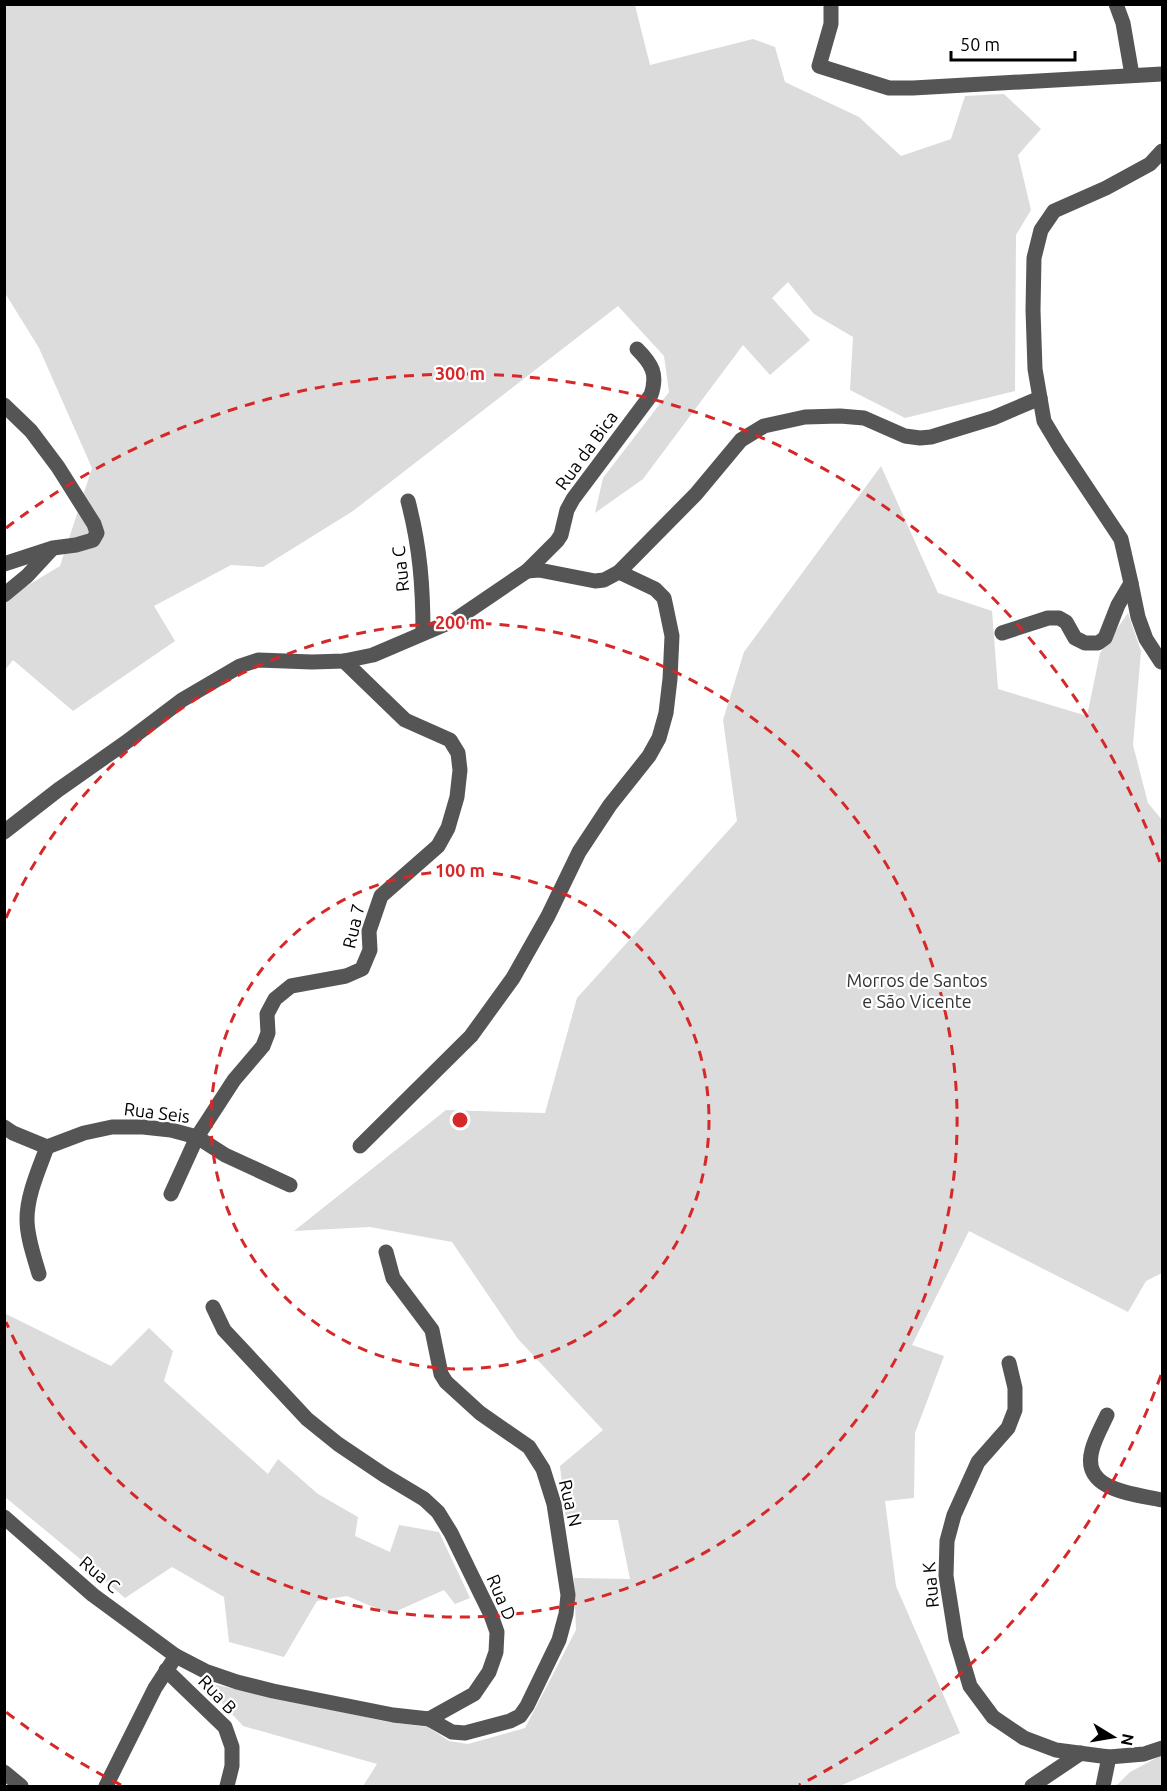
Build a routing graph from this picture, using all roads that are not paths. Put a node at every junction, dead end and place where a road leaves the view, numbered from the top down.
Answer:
1 (831, 4) edge
2 (1116, 4) edge
3 (1162, 74) edge
4 (1132, 75) junction
5 (1162, 151) edge
6 (638, 349) dead end
7 (1040, 398) junction
8 (4, 405) edge
9 (408, 501) dead end
10 (53, 548) junction
11 (4, 564) edge
12 (527, 571) junction
13 (619, 572) junction
14 (1131, 584) junction
15 (4, 594) edge
16 (423, 633) junction
17 (1002, 633) dead end
18 (1162, 660) edge
19 (344, 661) junction
20 (4, 832) edge
21 (7, 1132) edge
22 (197, 1137) junction
23 (360, 1146) dead end
24 (48, 1147) junction
25 (290, 1185) dead end
26 (171, 1194) dead end
27 (386, 1252) dead end
28 (39, 1274) dead end
29 (213, 1307) dead end
30 (1009, 1363) dead end
31 (1107, 1415) dead end
32 (1162, 1500) edge
33 (4, 1517) edge
34 (176, 1656) junction
35 (166, 1670) junction
36 (429, 1719) junction
37 (1162, 1748) edge
38 (1081, 1754) junction
39 (1109, 1757) junction
40 (4, 1772) edge
41 (21, 1786) edge
42 (106, 1786) edge
43 (227, 1786) edge
44 (1032, 1786) edge
45 (1103, 1786) edge

1 - 4 street
2 - 4 street
3 - 4 street
5 - 7 street
6 - 12 street, Rua da Bica
7 - 13 street
7 - 14 street
8 - 10 street
9 - 16 street, Rua C
10 - 11 street
10 - 15 street
12 - 13 street
12 - 16 street, Rua da Bica
13 - 23 street
14 - 17 street
14 - 18 street
16 - 19 street, Rua da Bica
19 - 20 street, Rua da Bica
19 - 22 street, Rua 7
21 - 24 street
22 - 24 street, Rua Seis
22 - 25 street, Rua Seis
22 - 26 street, Rua 7
24 - 28 street
27 - 36 street, Rua N
29 - 36 street, Rua D
30 - 38 street, Rua K
31 - 32 street
33 - 34 street, Rua C
34 - 35 street
34 - 36 street
35 - 42 street
35 - 43 street, Rua B
37 - 39 street, Rua K
38 - 39 street, Rua K
38 - 44 street
39 - 45 street
40 - 41 street

